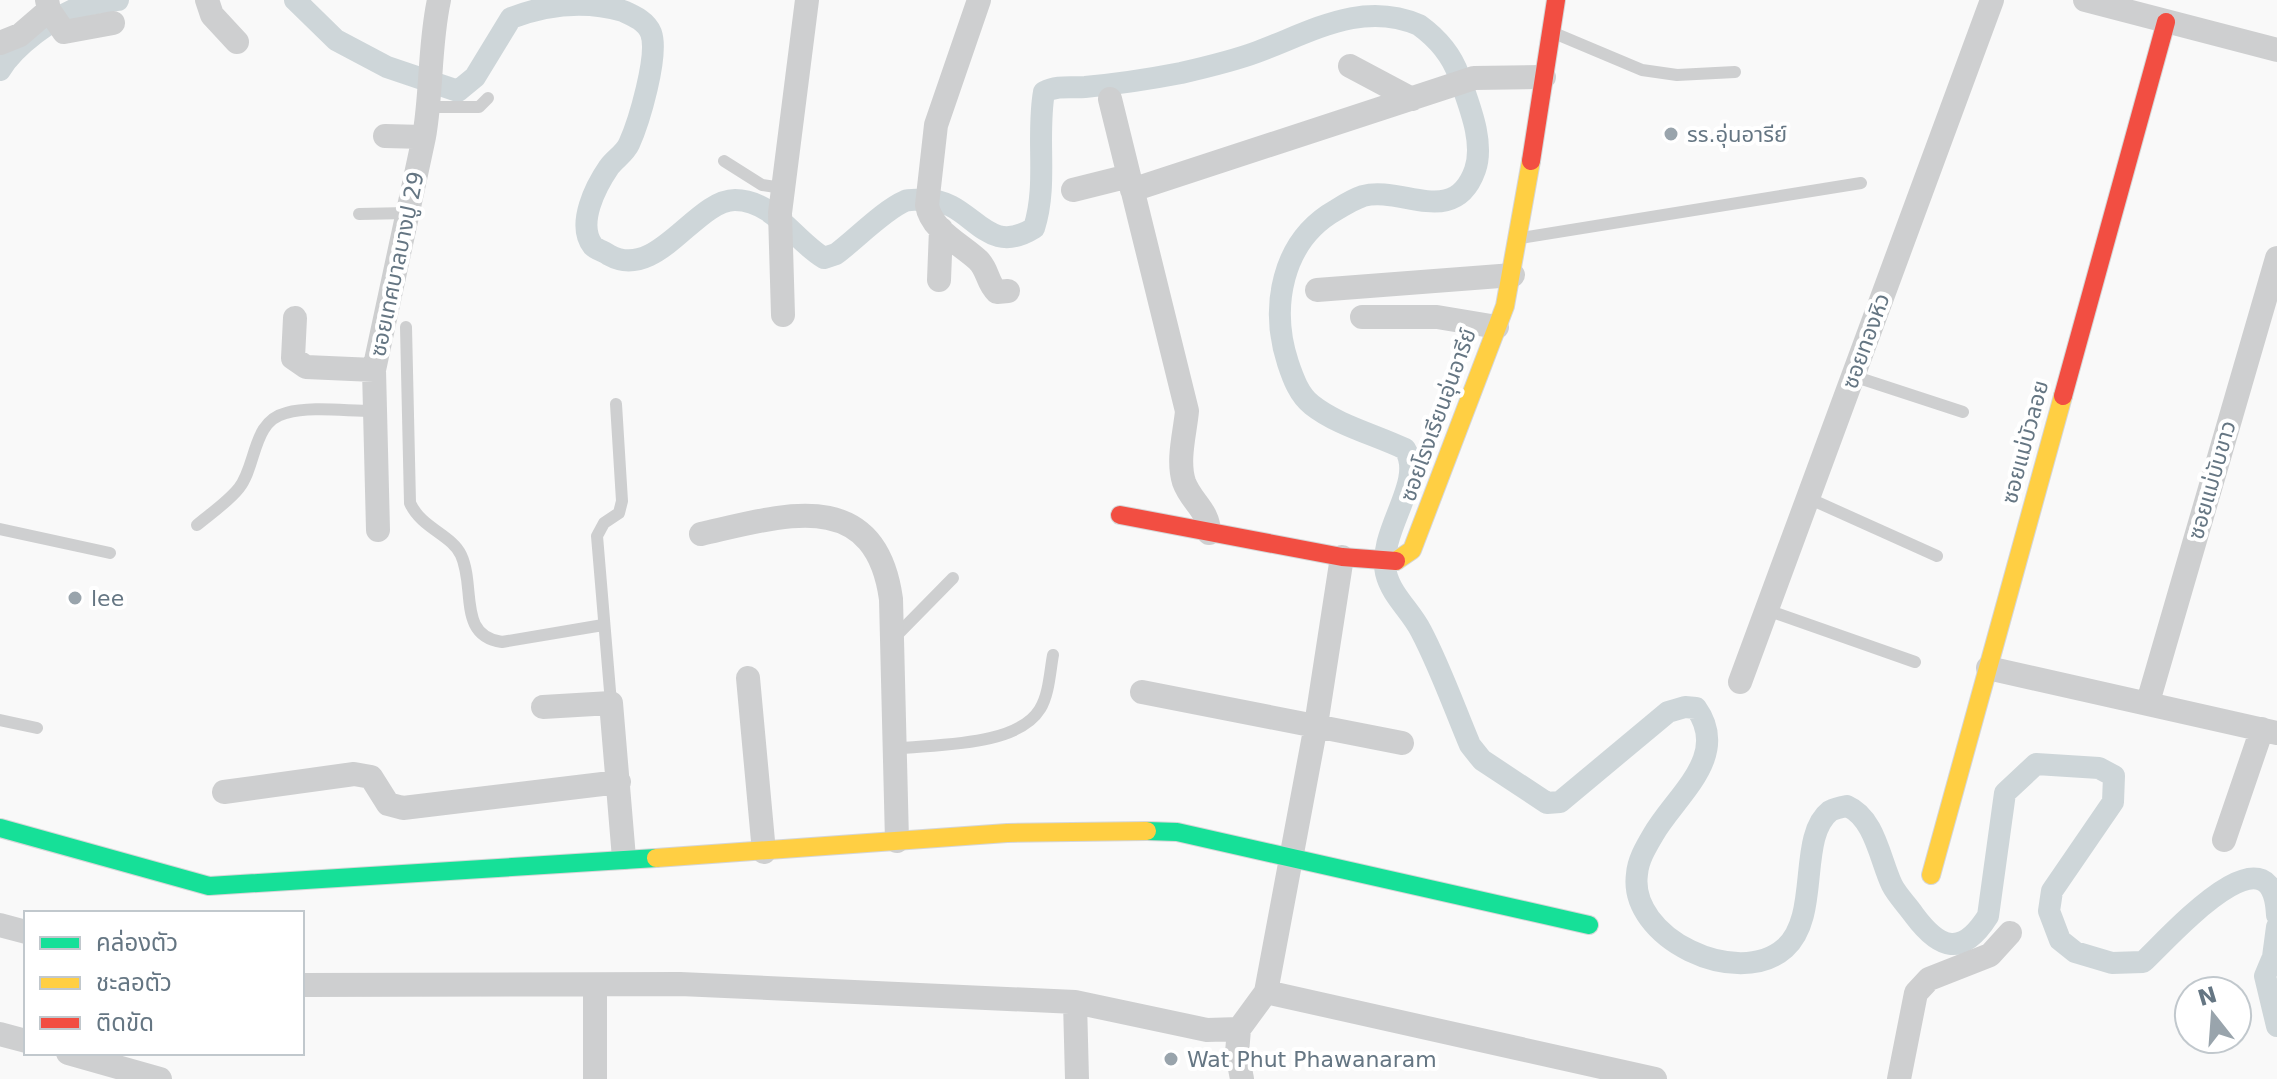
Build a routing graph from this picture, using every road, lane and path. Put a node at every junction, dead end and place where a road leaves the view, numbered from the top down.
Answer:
1 (439, 0) edge
2 (807, 0) edge
3 (979, 0) edge
4 (1992, 0) edge
5 (2085, 0) edge
6 (1552, 1) edge
7 (210, 7) edge
8 (52, 12) edge
9 (2166, 22) junction
10 (113, 23) dead end
11 (1551, 31) junction
12 (237, 42) dead end
13 (0, 43) edge
14 (2277, 50) edge
15 (1350, 66) dead end
16 (1735, 72) dead end
17 (1544, 77) junction
18 (488, 98) dead end
19 (1110, 99) dead end
20 (1412, 99) junction
21 (429, 106) junction
22 (385, 136) dead end
23 (424, 137) junction
24 (724, 161) dead end
25 (1131, 183) junction
26 (1861, 183) dead end
27 (782, 188) junction
28 (1073, 190) dead end
29 (408, 213) junction
30 (359, 214) dead end
31 (941, 229) junction
32 (1521, 238) junction
33 (2277, 258) edge
34 (1513, 275) junction
35 (939, 280) dead end
36 (1317, 290) dead end
37 (1008, 291) dead end
38 (783, 315) dead end
39 (1362, 317) dead end
40 (295, 318) dead end
41 (406, 327) dead end
42 (1497, 327) junction
43 (374, 370) junction
44 (1853, 376) junction
45 (616, 404) dead end
46 (372, 411) junction
47 (1963, 412) dead end
48 (1808, 498) junction
49 (1120, 515) dead end
50 (197, 525) dead end
51 (0, 529) edge
52 (378, 530) dead end
53 (1209, 533) junction
54 (701, 534) dead end
55 (110, 553) dead end
56 (1937, 556) dead end
57 (1342, 557) junction
58 (953, 578) dead end
59 (1767, 610) junction
60 (603, 625) junction
61 (892, 641) junction
62 (1053, 655) dead end
63 (1915, 662) dead end
64 (1988, 668) junction
65 (748, 678) dead end
66 (1740, 682) dead end
67 (1142, 692) dead end
68 (2148, 702) junction
69 (611, 703) junction
70 (543, 707) dead end
71 (0, 720) edge
72 (1316, 725) junction
73 (37, 728) dead end
74 (2269, 731) edge
75 (1402, 743) dead end
76 (895, 749) junction
77 (619, 782) junction
78 (224, 792) dead end
79 (0, 828) edge
80 (2224, 840) dead end
81 (897, 841) junction
82 (764, 852) junction
83 (1290, 856) junction
84 (624, 858) junction
85 (1931, 875) dead end
86 (0, 925) edge
87 (1589, 925) dead end
88 (24, 931) edge
89 (2010, 933) dead end
90 (304, 985) edge
91 (595, 986) junction
92 (1266, 992) junction
93 (1075, 1002) junction
94 (1239, 1029) junction
95 (0, 1034) edge
96 (24, 1040) edge
97 (75, 1055) edge
98 (160, 1079) edge
99 (595, 1079) edge
100 (1077, 1079) edge
101 (1242, 1079) edge
102 (1655, 1079) edge
103 (1899, 1079) edge

1 - 21 street, ซอยเทศบาลบางปู 29
2 - 27 street
3 - 31 street
4 - 44 street, ซอยทองหิว
5 - 9 street
6 - 11 street, ซอยโรงเรียนอุ่นอารีย์
7 - 12 street
8 - 10 street
8 - 13 street
9 - 14 street
9 - 64 street, ซอยแม่บัวลอย
11 - 16 lane
11 - 17 street, ซอยโรงเรียนอุ่นอารีย์
15 - 20 street
17 - 20 street
17 - 32 street, ซอยโรงเรียนอุ่นอารีย์
18 - 21 lane
19 - 25 street
20 - 25 street
21 - 23 street, ซอยเทศบาลบางปู 29
22 - 23 street
23 - 29 street, ซอยเทศบาลบางปู 29
24 - 27 lane
25 - 28 street
25 - 53 street
26 - 32 lane
27 - 38 street
29 - 30 lane
29 - 43 street, ซอยเทศบาลบางปู 29
31 - 35 street
31 - 37 street
32 - 34 street, ซอยโรงเรียนอุ่นอารีย์
33 - 68 street, ซอยแม่บับขาว
34 - 36 street
34 - 42 street, ซอยโรงเรียนอุ่นอารีย์
39 - 42 street
40 - 43 street
41 - 60 lane
42 - 57 street, ซอยโรงเรียนอุ่นอารีย์
43 - 46 street, ซอยเทศบาลบางปู 29
44 - 47 lane
44 - 48 street, ซอยทองหิว
45 - 60 lane
46 - 50 lane
46 - 52 street, ซอยเทศบาลบางปู 29
48 - 56 lane
48 - 59 street, ซอยทองหิว
49 - 53 street, ซอยโรงเรียนอุ่นอารีย์
51 - 55 lane
53 - 57 street, ซอยโรงเรียนอุ่นอารีย์
54 - 61 street
57 - 72 street
58 - 61 lane
59 - 63 lane
59 - 66 street, ซอยทองหิว
60 - 69 lane
61 - 76 street
62 - 76 lane
64 - 68 street
64 - 85 street, ซอยแม่บัวลอย
65 - 82 street
67 - 72 street
68 - 74 street
69 - 70 street
69 - 77 street
71 - 73 lane
72 - 75 street
72 - 83 street
74 - 80 street
76 - 81 street
77 - 78 street
77 - 84 street
79 - 84 street
81 - 82 street
81 - 83 street
82 - 84 street
83 - 87 street
83 - 92 street
86 - 88 street
89 - 103 street
90 - 91 street
91 - 93 street
91 - 99 street
92 - 94 street
92 - 102 street
93 - 94 street
93 - 100 street
94 - 101 street
95 - 96 street
97 - 98 street

